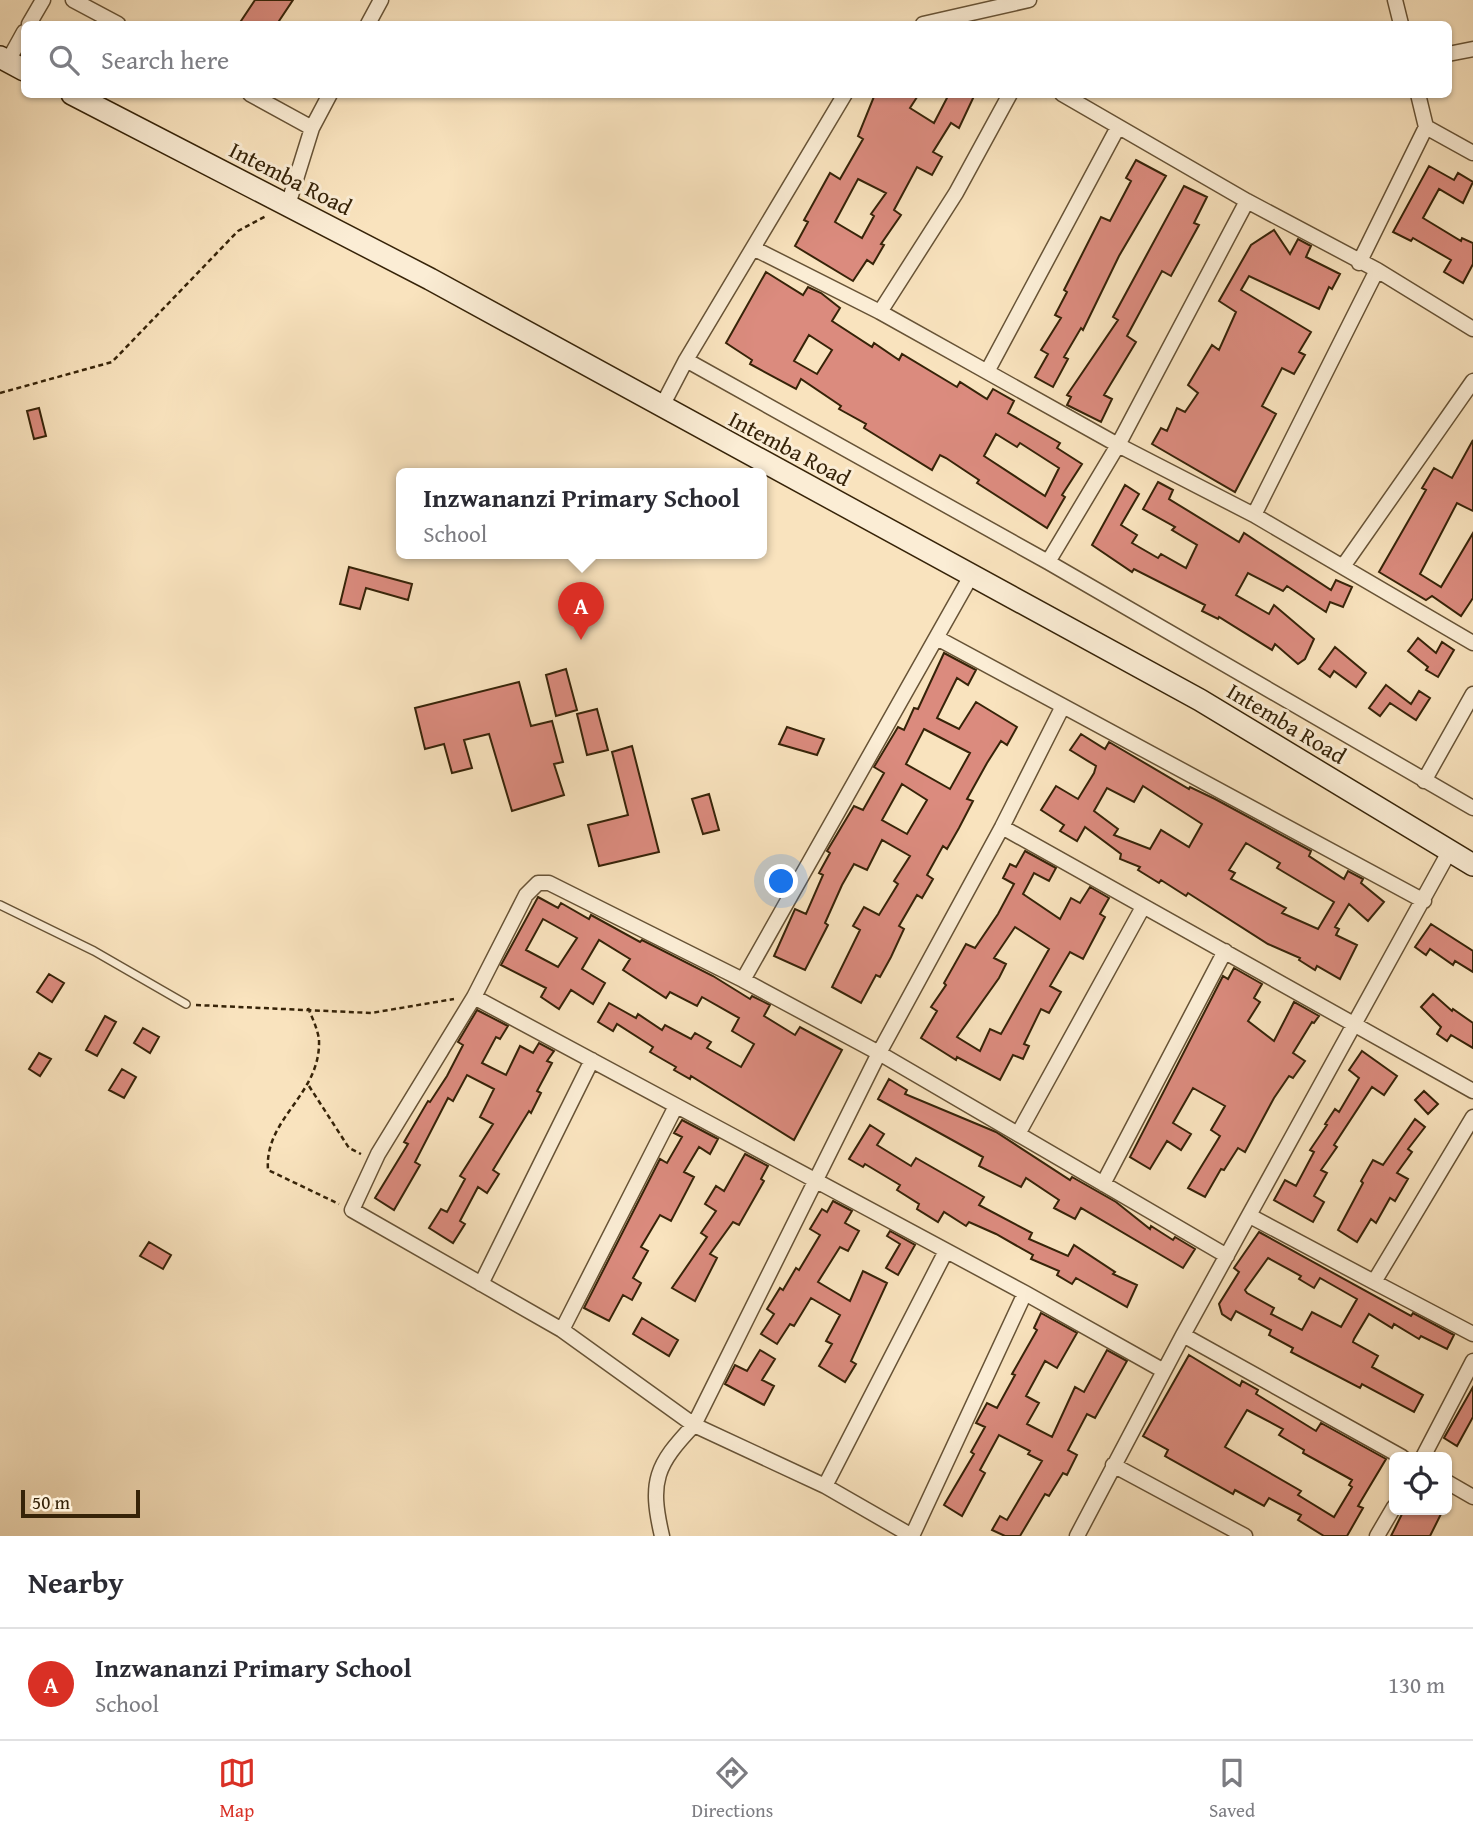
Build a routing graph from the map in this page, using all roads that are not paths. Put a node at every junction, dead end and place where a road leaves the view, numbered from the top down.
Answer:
1 (43, 0) edge
2 (73, 0) edge
3 (381, 0) edge
4 (1029, 0) edge
5 (1395, 0) edge
6 (31, 21) edge
7 (112, 21) edge
8 (370, 21) edge
9 (936, 21) edge
10 (1400, 21) edge
11 (21, 39) edge
12 (1473, 49) edge
13 (1452, 53) edge
14 (11, 63) edge
15 (80, 98) edge
16 (257, 98) edge
17 (328, 98) edge
18 (843, 98) edge
19 (1008, 98) edge
20 (1068, 98) edge
21 (1419, 98) edge
22 (1426, 127) junction
23 (312, 128) junction
24 (1117, 129) junction
25 (1473, 153) edge
26 (1247, 201) junction
27 (288, 205) junction
28 (753, 248) junction
29 (1359, 263) junction
30 (1377, 270) junction
31 (880, 312) junction
32 (1473, 329) edge
33 (686, 360) junction
34 (988, 370) junction
35 (1473, 381) edge
36 (661, 408) junction
37 (1118, 444) junction
38 (1254, 515) junction
39 (1048, 562) junction
40 (1344, 565) junction
41 (971, 576) junction
42 (937, 638) junction
43 (1473, 643) edge
44 (1473, 694) edge
45 (1062, 708) junction
46 (1424, 780) junction
47 (1473, 808) edge
48 (1002, 827) junction
49 (1449, 852) junction
50 (1473, 865) edge
51 (1424, 901) junction
52 (0, 905) edge
53 (1143, 907) junction
54 (1225, 951) junction
55 (743, 980) junction
56 (474, 997) junction
57 (186, 1004) road end
58 (1355, 1024) junction
59 (880, 1054) junction
60 (592, 1060) junction
61 (1473, 1091) edge
62 (676, 1106) junction
63 (1473, 1117) edge
64 (1018, 1135) junction
65 (816, 1180) junction
66 (1103, 1184) junction
67 (1250, 1216) junction
68 (946, 1251) junction
69 (1227, 1256) junction
70 (1374, 1282) junction
71 (481, 1284) junction
72 (1025, 1293) junction
73 (562, 1330) junction
74 (1473, 1334) edge
75 (1183, 1335) junction
76 (1473, 1361) edge
77 (1164, 1371) junction
78 (694, 1425) junction
79 (1393, 1452) edge
80 (1426, 1452) edge
81 (1113, 1465) junction
82 (1452, 1485) edge
83 (825, 1486) junction
84 (1473, 1497) edge
85 (1389, 1515) edge
86 (662, 1536) edge
87 (1077, 1536) edge
88 (1245, 1536) edge
89 (1377, 1536) edge

1 - 6 street
2 - 7 street
3 - 8 street
4 - 9 street
5 - 10 street
11 - 14 street
12 - 13 street
15 - 27 street, Intemba Road
16 - 23 street
17 - 23 street
18 - 28 street
19 - 31 street
20 - 24 street
21 - 22 street
22 - 25 street
22 - 29 street
23 - 27 street
24 - 26 street
24 - 34 street
26 - 29 street
26 - 37 street
27 - 36 street, Intemba Road
28 - 31 street
28 - 33 street
29 - 30 street
30 - 32 street
30 - 38 street
31 - 34 street
33 - 36 street
33 - 39 street
34 - 37 street
35 - 40 street
36 - 41 street, Intemba Road
37 - 38 street
37 - 39 street
38 - 40 street
39 - 46 street
40 - 43 street
41 - 42 street
41 - 49 street, Intemba Road
42 - 45 street
42 - 55 street
44 - 46 street
45 - 48 street
45 - 51 street
46 - 47 street
48 - 53 street
48 - 59 street
49 - 50 street, Intemba Road
49 - 51 street
51 - 58 street
52 - 57 lane
53 - 54 street
53 - 64 street
54 - 58 street
54 - 66 street
55 - 56 street
55 - 59 street
56 - 60 street
56 - 71 street
58 - 61 street
58 - 67 street
59 - 64 street
59 - 65 street
60 - 62 street
60 - 71 street
62 - 65 street
62 - 73 street
63 - 70 street
64 - 66 street
65 - 68 street
65 - 78 street
66 - 69 street
67 - 69 street
67 - 70 street
68 - 72 street
68 - 83 street
69 - 75 street
70 - 74 street
71 - 73 street
72 - 77 street
72 - 83 street
73 - 78 street
75 - 77 street
75 - 79 street
76 - 80 street
77 - 81 street
78 - 83 street
78 - 86 street
81 - 87 street
81 - 88 street
82 - 84 street
85 - 89 street

